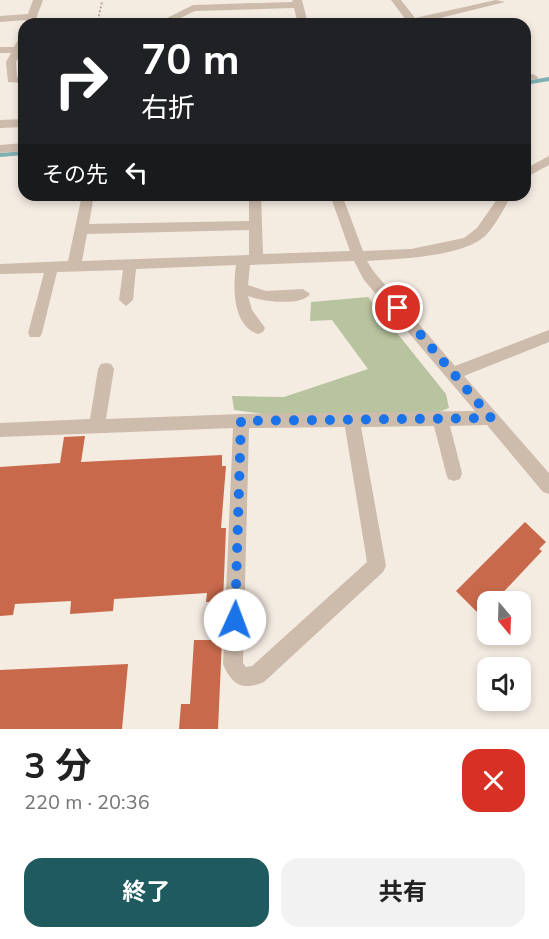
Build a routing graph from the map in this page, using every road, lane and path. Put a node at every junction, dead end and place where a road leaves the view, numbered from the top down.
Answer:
1 (38, 0) edge
2 (396, 0) edge
3 (102, 2) dead end
4 (298, 2) edge
5 (500, 2) dead end
6 (0, 18) edge
7 (31, 18) edge
8 (98, 18) edge
9 (172, 18) edge
10 (302, 18) edge
11 (411, 18) edge
12 (427, 18) edge
13 (18, 20) edge
14 (0, 50) edge
15 (18, 50) edge
16 (18, 53) edge
17 (18, 80) edge
18 (18, 123) edge
19 (0, 124) edge
20 (18, 148) edge
21 (0, 149) edge
22 (549, 160) edge
23 (531, 170) edge
24 (87, 201) edge
25 (255, 201) edge
26 (338, 201) edge
27 (502, 201) edge
28 (255, 225) junction
29 (81, 229) junction
30 (359, 258) junction
31 (250, 261) junction
32 (130, 264) junction
33 (74, 266) junction
34 (52, 267) junction
35 (0, 270) edge
36 (240, 288) junction
37 (303, 294) dead end
38 (126, 300) dead end
39 (258, 328) dead end
40 (35, 333) dead end
41 (549, 336) edge
42 (106, 369) dead end
43 (454, 373) junction
44 (491, 418) junction
45 (440, 419) junction
46 (352, 420) junction
47 (241, 421) junction
48 (98, 426) junction
49 (0, 430) edge
50 (454, 473) dead end
51 (549, 486) edge

1 - 7 street
2 - 11 street
3 - 8 path
4 - 9 street
4 - 10 street
5 - 12 street
6 - 13 street
14 - 15 street
16 - 17 street
18 - 19 street
20 - 21 street
22 - 23 street
24 - 29 street
25 - 28 street
26 - 30 street
27 - 30 street
28 - 29 street
28 - 31 street
29 - 33 street
30 - 31 street
30 - 43 street
31 - 32 street
31 - 36 street
32 - 33 street
32 - 38 street
33 - 34 street
34 - 35 street
34 - 40 street
36 - 37 street
36 - 39 street
41 - 43 street
42 - 48 street
43 - 44 street
44 - 45 street
44 - 51 street
45 - 46 street
45 - 50 street
46 - 47 street
46 - 47 street
47 - 48 street
48 - 49 street

